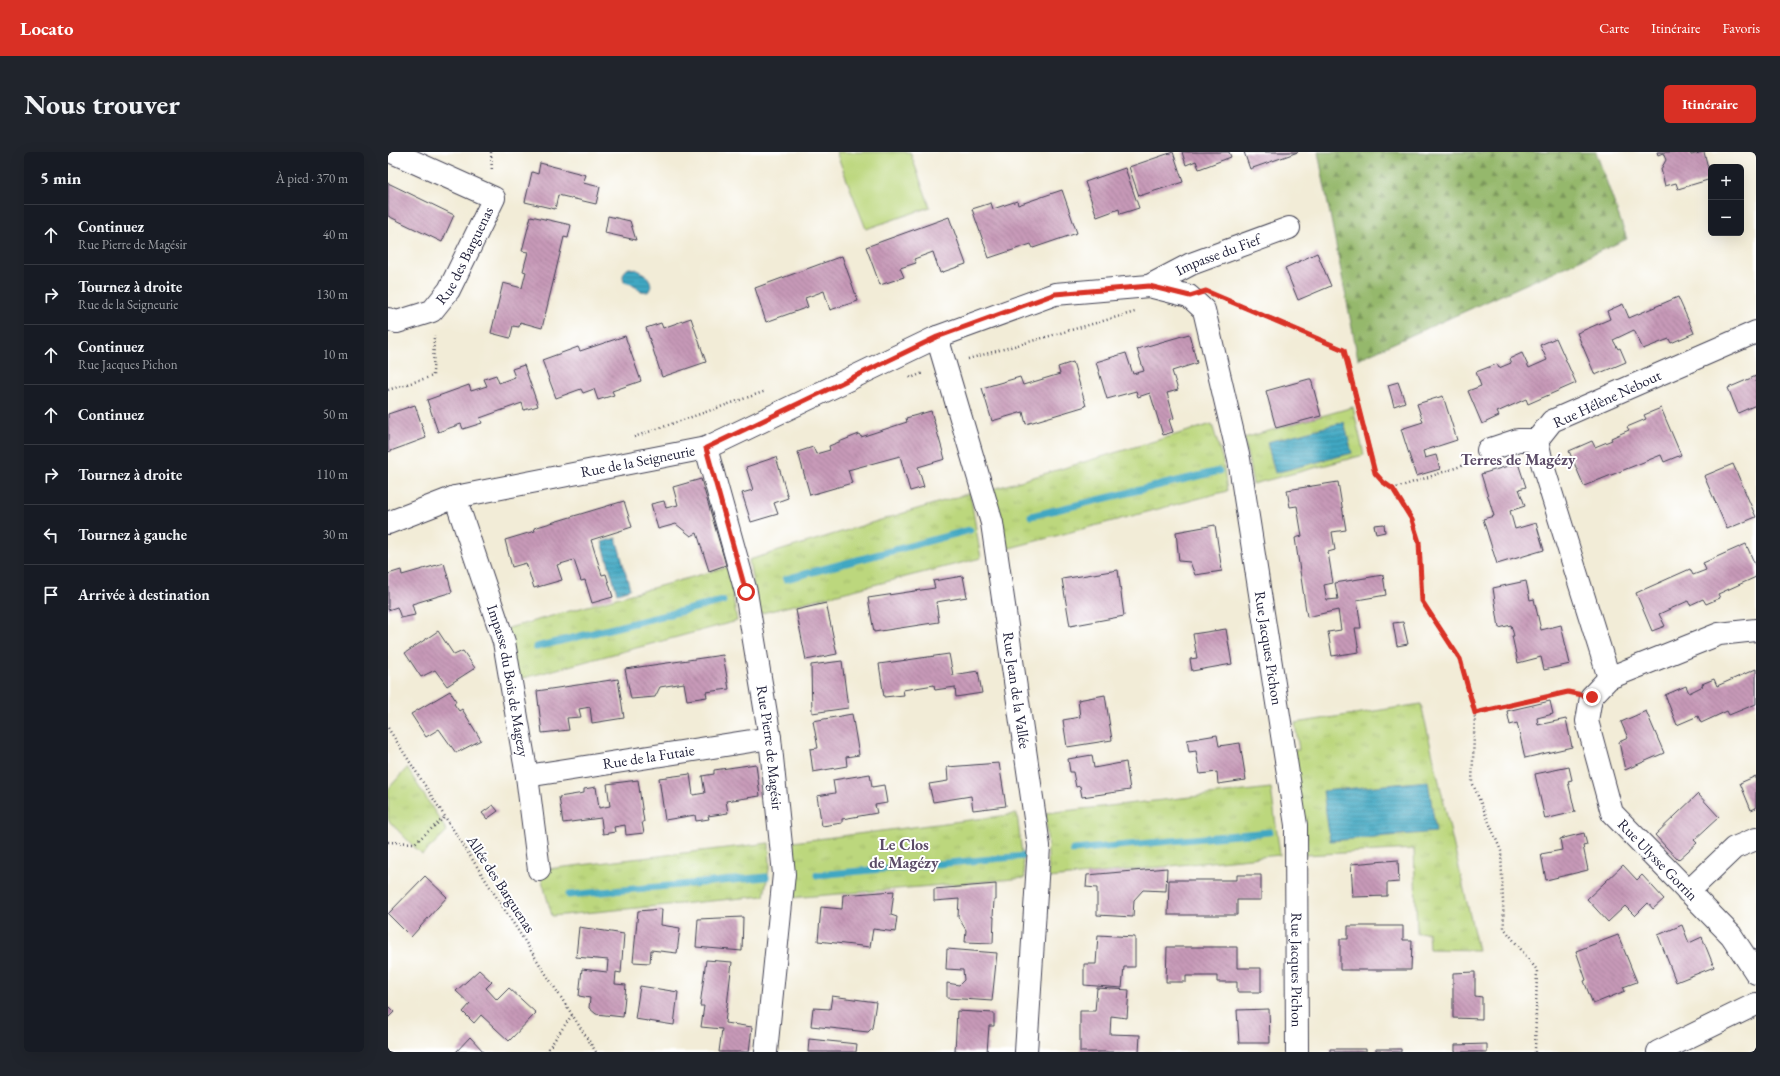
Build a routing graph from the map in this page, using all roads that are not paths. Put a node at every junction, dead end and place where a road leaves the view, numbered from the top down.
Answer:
1 (392, 152) edge
2 (1289, 228) dead end
3 (1149, 286) junction
4 (388, 318) edge
5 (1756, 332) edge
6 (937, 337) junction
7 (1537, 440) junction
8 (706, 448) junction
9 (1488, 450) road end
10 (455, 497) junction
11 (388, 523) edge
12 (1756, 630) edge
13 (1609, 678) junction
14 (770, 738) junction
15 (527, 776) junction
16 (1756, 840) edge
17 (539, 870) dead end
18 (1688, 892) junction
19 (1756, 973) edge
20 (1756, 1004) edge
21 (766, 1052) edge
22 (1026, 1052) edge
23 (1297, 1052) edge
24 (1658, 1052) edge

1 - 4 street, Rue des Barguenas
2 - 3 street, Impasse du Fief
3 - 6 street, Rue de la Seigneurie
3 - 23 street, Rue Jacques Pichon
5 - 7 street, Rue Hélène Nebout
6 - 8 street, Rue de la Seigneurie
6 - 22 street, Rue Jean de la Vallée
7 - 9 street
7 - 13 street, Rue Hélène Nebout
8 - 10 street, Rue de la Seigneurie
8 - 14 street, Rue Pierre de Magésir
10 - 11 street, Rue de la Seigneurie
10 - 15 street, Impasse du Bois de Magezy
12 - 13 street, Rue Ulysse Gorrin
13 - 18 street, Rue Ulysse Gorrin
14 - 15 street, Rue de la Futaie
14 - 21 street, Rue Pierre de Magésir
15 - 17 street, Impasse du Bois de Magezy
16 - 18 street
18 - 19 street, Rue Ulysse Gorrin
20 - 24 street

